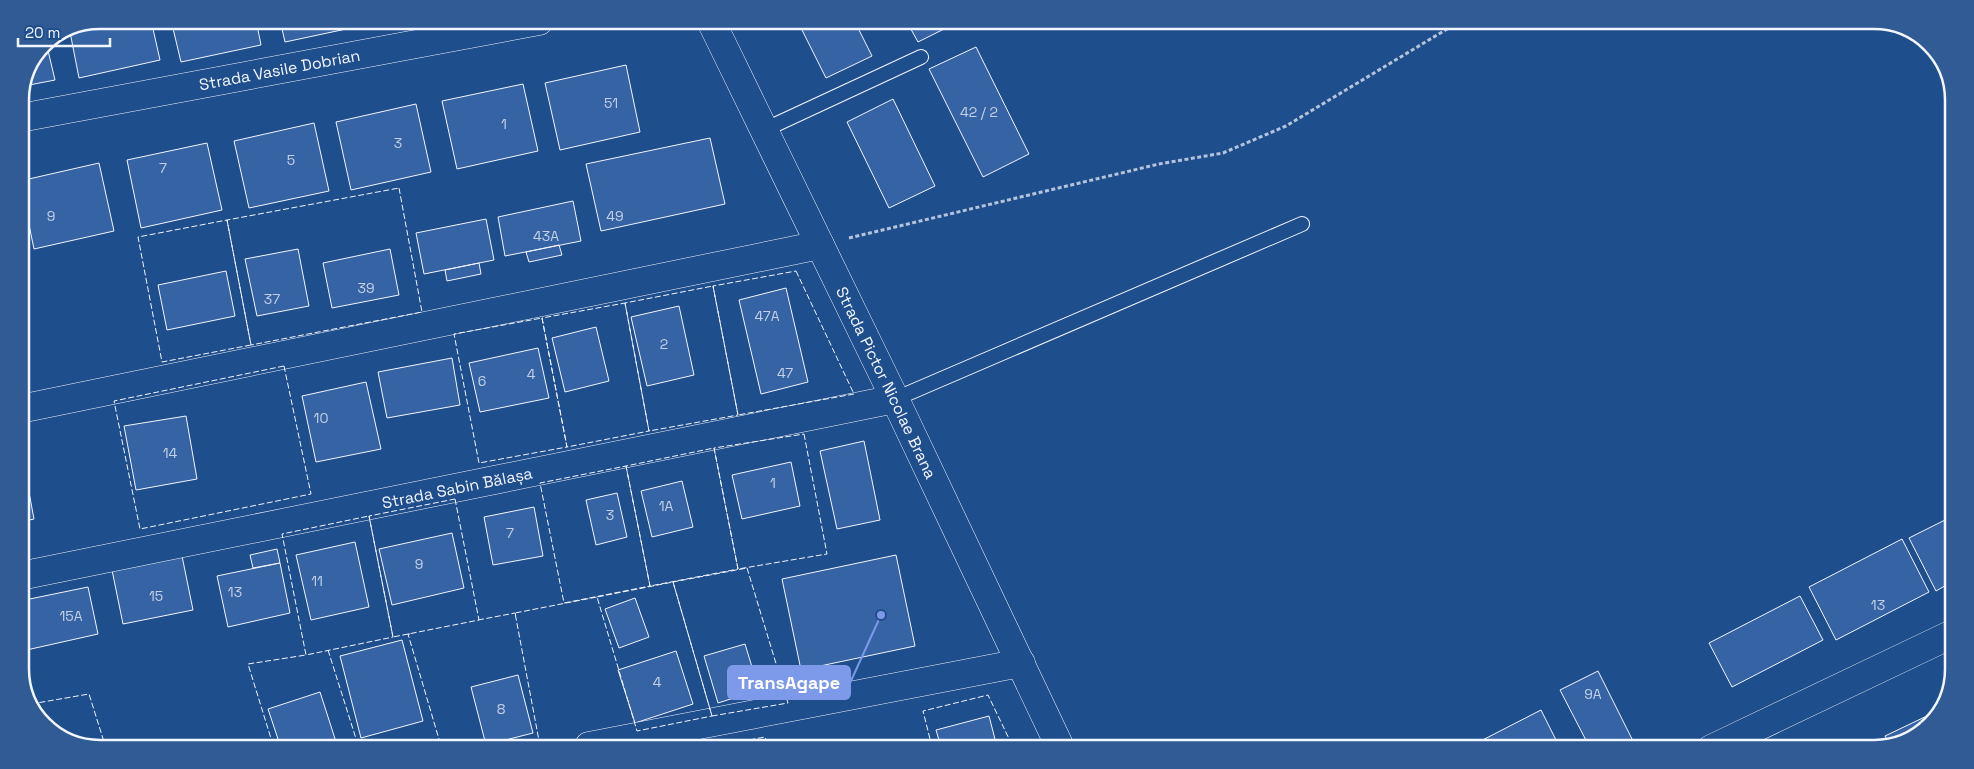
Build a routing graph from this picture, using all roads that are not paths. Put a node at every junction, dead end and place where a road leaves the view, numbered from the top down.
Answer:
1 (496, 29) edge
2 (714, 29) edge
3 (921, 57) dead end
4 (29, 116) edge
5 (764, 130) junction
6 (1302, 224) dead end
7 (820, 245) junction
8 (895, 399) junction
9 (29, 407) edge
10 (29, 574) edge
11 (1945, 637) edge
12 (1020, 663) junction
13 (620, 740) edge
14 (1057, 740) edge
15 (1730, 740) edge

1 - 4 street, Strada Vasile Dobrian
2 - 5 street, Strada Pictor Nicolae Brana
3 - 5 lane
5 - 7 street, Strada Pictor Nicolae Brana
6 - 8 lane
7 - 8 street, Strada Pictor Nicolae Brana
7 - 9 street
8 - 10 street, Strada Sabin Bălașa
8 - 12 street, Strada Pictor Nicolae Brana
11 - 15 street
12 - 13 street
12 - 14 street, Strada Pictor Nicolae Brana

